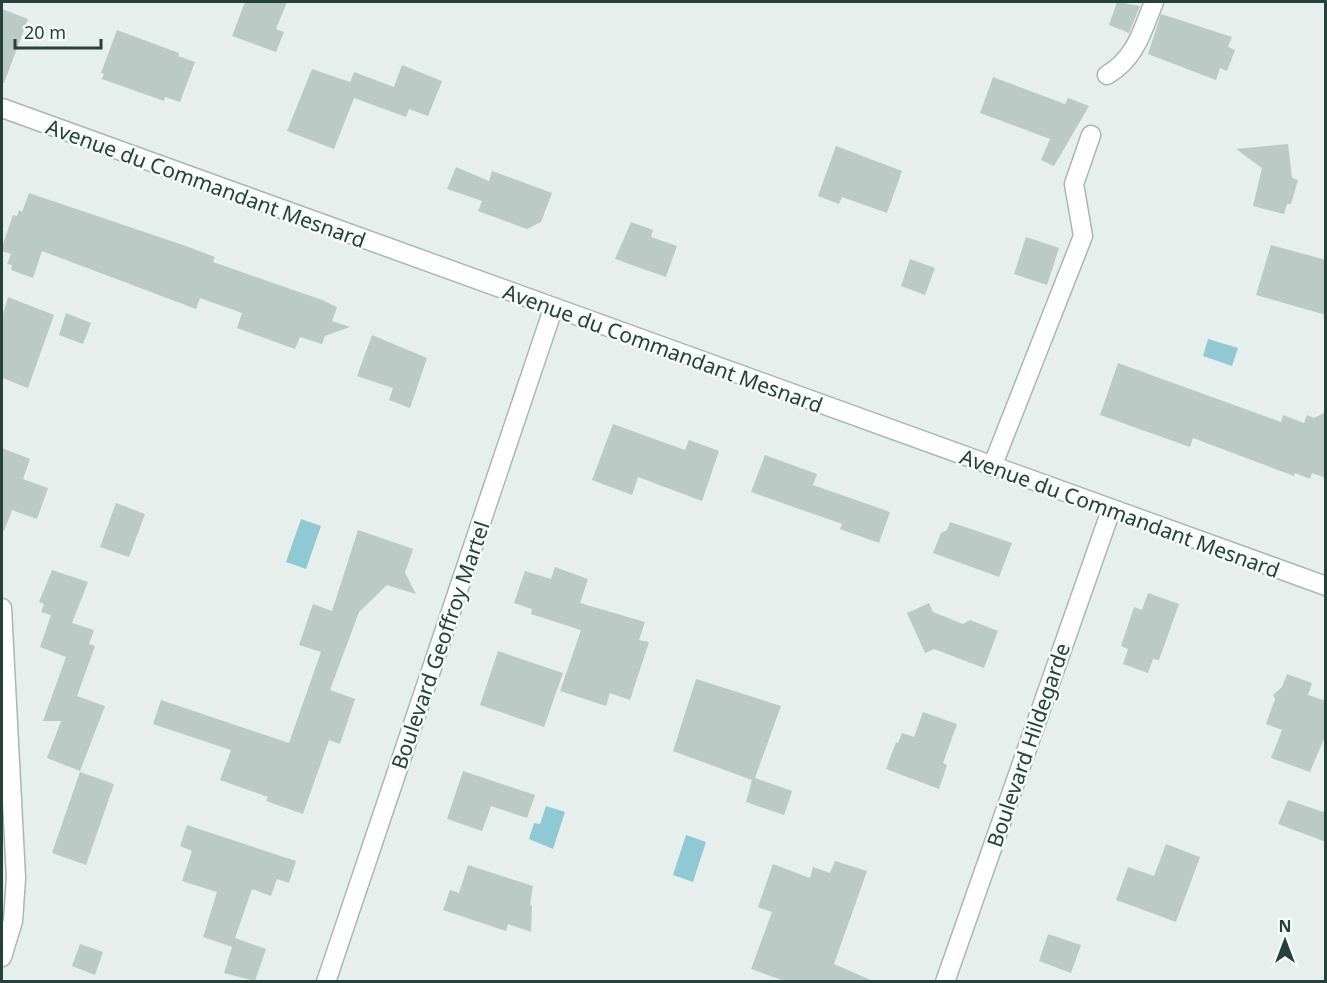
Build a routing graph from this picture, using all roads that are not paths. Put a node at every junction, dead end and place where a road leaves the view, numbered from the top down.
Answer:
1 (1154, 2) edge
2 (1107, 75) dead end
3 (2, 108) edge
4 (1091, 135) dead end
5 (553, 309) junction
6 (992, 466) junction
7 (1111, 510) junction
8 (1326, 586) edge
9 (2, 608) edge
10 (2, 957) edge
11 (326, 981) edge
12 (945, 981) edge

1 - 2 street
3 - 5 street, Avenue du Commandant Mesnard
4 - 6 street
5 - 6 street, Avenue du Commandant Mesnard
5 - 11 street, Boulevard Geoffroy Martel
6 - 7 street, Avenue du Commandant Mesnard
7 - 8 street, Avenue du Commandant Mesnard
7 - 12 street, Boulevard Hildegarde
9 - 10 street

